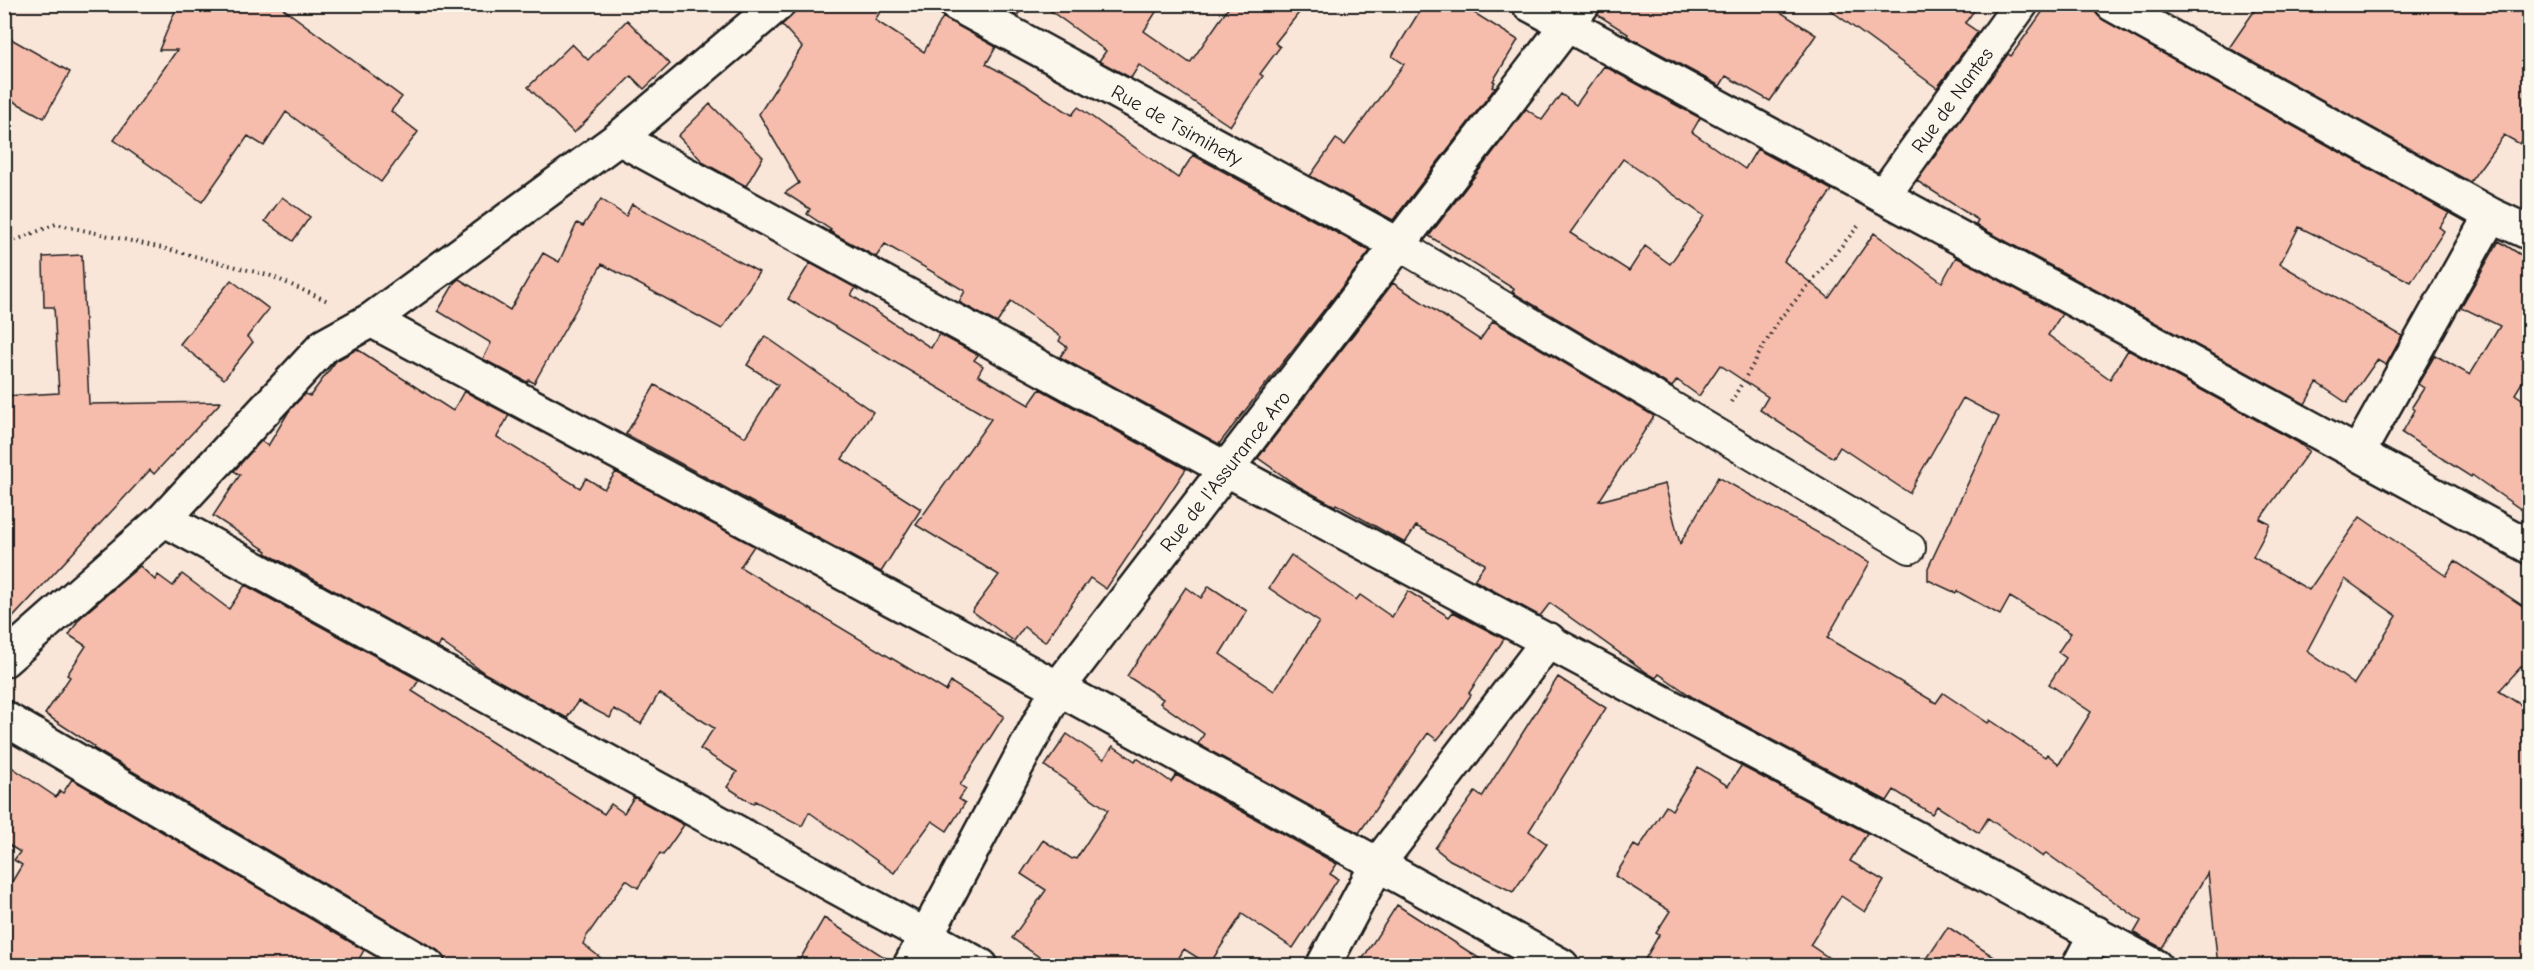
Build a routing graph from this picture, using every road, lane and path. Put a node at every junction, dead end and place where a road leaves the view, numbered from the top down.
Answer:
1 (778, 4) edge
2 (956, 4) edge
3 (1529, 4) edge
4 (2021, 4) edge
5 (2112, 4) edge
6 (1576, 15) edge
7 (619, 138) junction
8 (1883, 196) junction
9 (2491, 215) junction
10 (2529, 233) edge
11 (1399, 245) junction
12 (4, 246) edge
13 (371, 320) junction
14 (1713, 432) junction
15 (2358, 453) junction
16 (1226, 468) junction
17 (164, 519) junction
18 (2529, 547) edge
19 (1910, 548) dead end
20 (1549, 640) junction
21 (4, 660) edge
22 (1058, 688) junction
23 (4, 718) edge
24 (1377, 865) junction
25 (2096, 933) junction
26 (926, 935) junction
27 (382, 954) edge
28 (428, 966) edge
29 (910, 966) edge
30 (981, 966) edge
31 (1323, 966) edge
32 (1562, 966) edge
33 (2079, 966) edge
34 (2155, 966) edge

1 - 7 street
2 - 11 street, Rue de Tsimihety
3 - 6 street
4 - 8 street, Rue de Nantes
5 - 9 street
6 - 8 street
6 - 11 street, Rue de l'Assurance Aro
7 - 13 street
7 - 16 street
8 - 14 path
8 - 15 street
9 - 10 street
9 - 15 street
11 - 14 street
11 - 16 street, Rue de l'Assurance Aro
12 - 13 path
13 - 17 street
13 - 22 street
14 - 19 street
15 - 18 street
16 - 20 street
16 - 22 street, Rue de l'Assurance Aro
17 - 21 street
17 - 26 street
20 - 24 street
20 - 25 street
22 - 24 street
22 - 26 street, Rue de l'Assurance Aro
23 - 27 street
24 - 31 street
24 - 32 street
25 - 33 street
25 - 34 street
26 - 29 street, Rue de l'Assurance Aro
26 - 30 street
27 - 28 street

